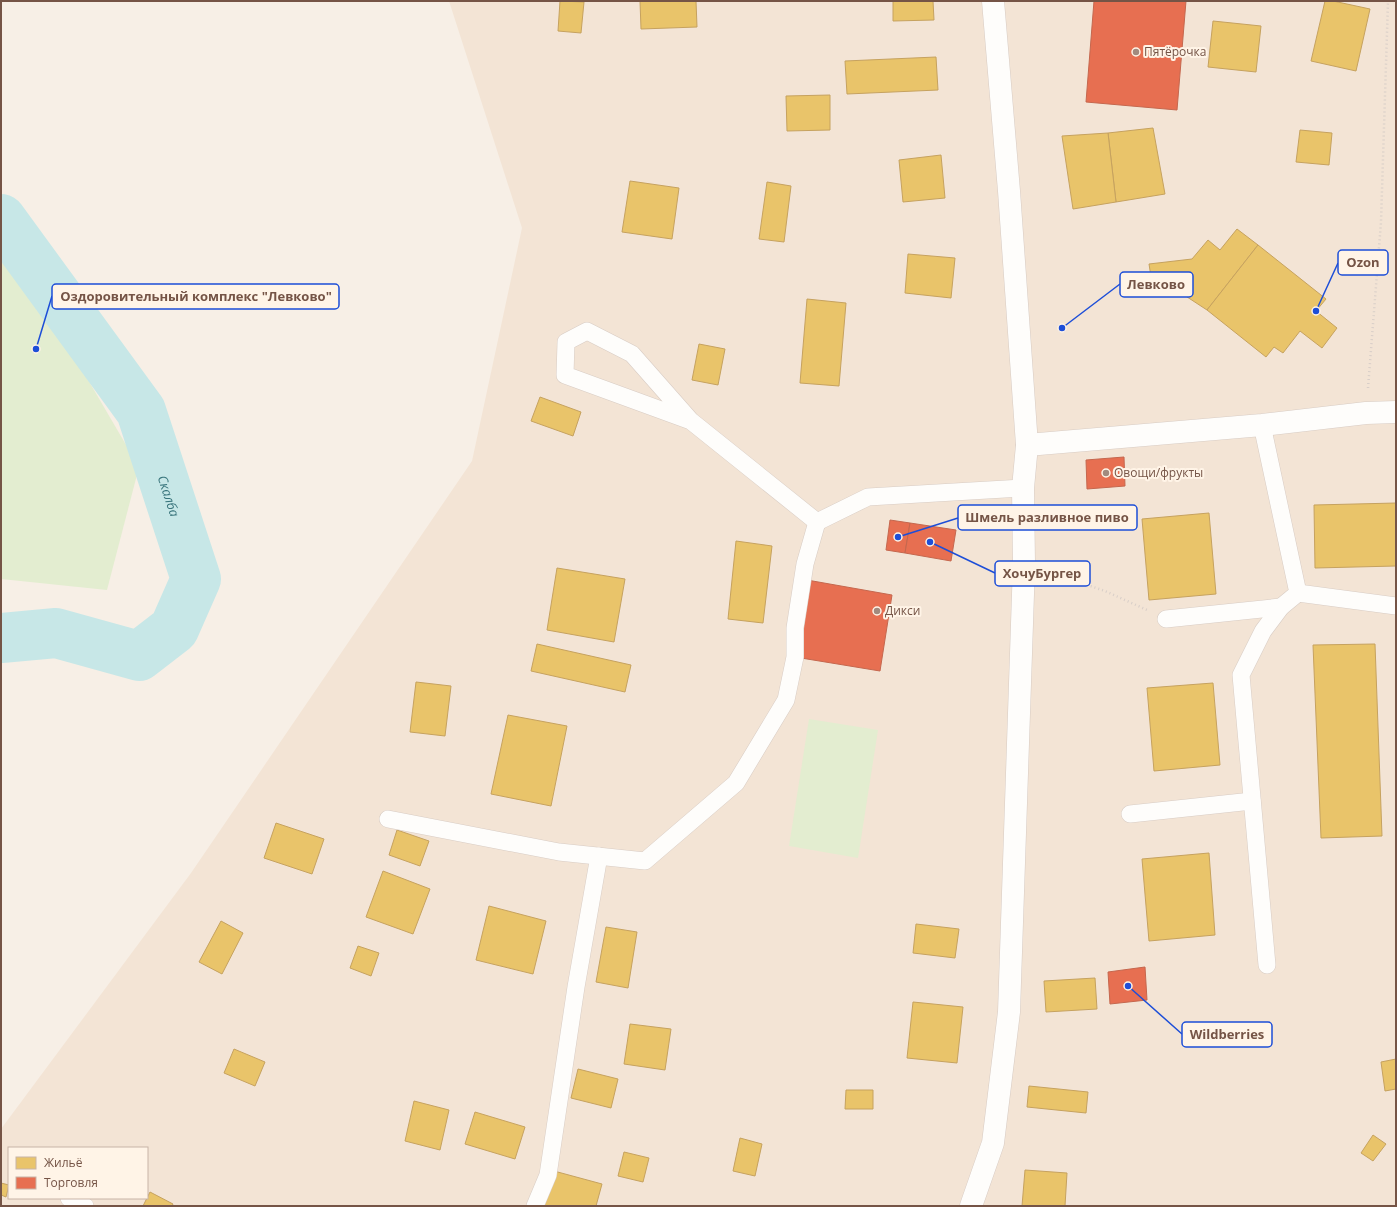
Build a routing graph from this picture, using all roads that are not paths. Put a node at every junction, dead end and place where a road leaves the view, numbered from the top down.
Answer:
1 (993, 1) edge
2 (1396, 412) edge
3 (691, 421) junction
4 (1262, 425) junction
5 (1027, 445) junction
6 (1023, 488) junction
7 (817, 522) junction
8 (1298, 593) junction
9 (1396, 606) edge
10 (1281, 607) junction
11 (1166, 619) road end
12 (1252, 801) junction
13 (1130, 814) dead end
14 (388, 820) dead end
15 (599, 856) junction
16 (1267, 965) dead end
17 (71, 1199) edge
18 (84, 1206) edge
19 (535, 1206) edge
20 (971, 1206) edge

1 - 5 street
2 - 4 street
3 - 3 lane
3 - 7 lane
4 - 5 street
4 - 8 lane
5 - 6 street
6 - 7 lane
6 - 20 street
7 - 15 lane
8 - 9 lane
8 - 10 lane
10 - 11 lane
10 - 12 lane
12 - 13 lane
12 - 16 lane
14 - 15 lane
15 - 19 lane
17 - 18 lane

